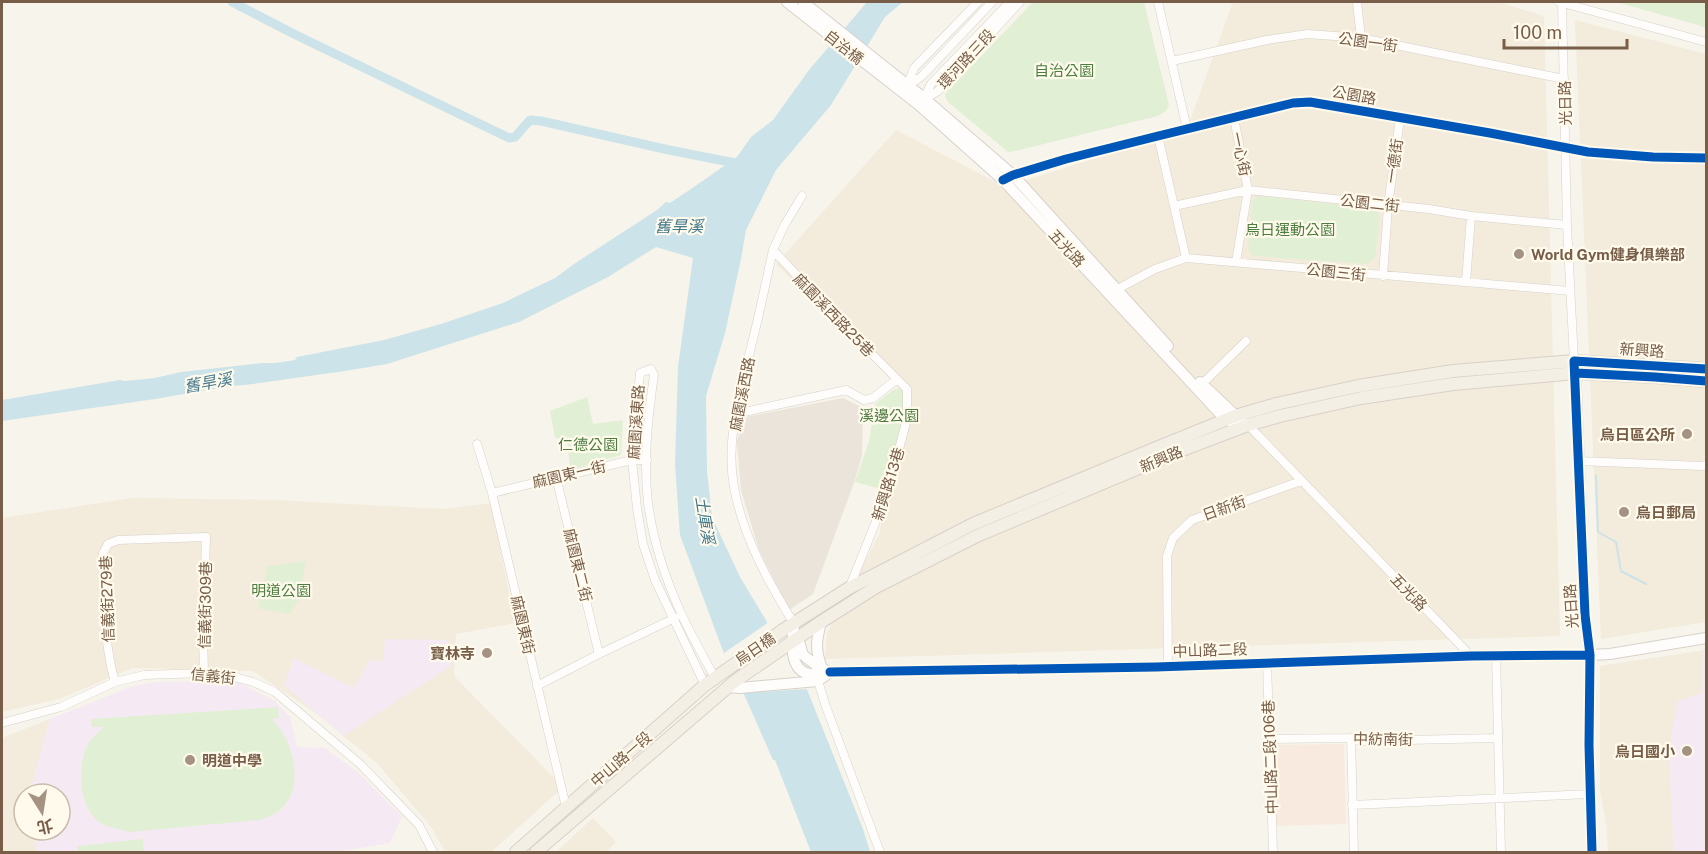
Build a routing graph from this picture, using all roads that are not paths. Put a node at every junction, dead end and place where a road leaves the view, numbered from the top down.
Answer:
1 (787, 2) edge
2 (802, 2) edge
3 (978, 2) edge
4 (992, 2) edge
5 (1010, 2) edge
6 (1020, 2) edge
7 (1158, 2) edge
8 (1357, 2) edge
9 (1560, 2) edge
10 (812, 16) junction
11 (1361, 38) junction
12 (1707, 42) edge
13 (1172, 62) junction
14 (881, 70) joint
15 (1564, 79) junction
16 (904, 88) junction
17 (922, 102) junction
18 (1234, 118) junction
19 (1400, 118) junction
20 (1187, 129) junction
21 (1158, 135) junction
22 (1566, 147) junction
23 (1707, 158) edge
24 (1008, 178) junction
25 (1248, 190) junction
26 (802, 196) dead end
27 (1174, 206) junction
28 (1388, 206) junction
29 (1471, 216) junction
30 (1567, 225) junction
31 (773, 250) junction
32 (1186, 258) junction
33 (1236, 262) junction
34 (1383, 276) junction
35 (1466, 282) junction
36 (1113, 291) junction
37 (1570, 291) junction
38 (1246, 341) dead end
39 (1575, 367) junction
40 (1707, 369) edge
41 (897, 379) junction
42 (1707, 381) edge
43 (1202, 384) junction
44 (735, 414) junction
45 (1231, 418) junction
46 (1248, 425) junction
47 (477, 444) dead end
48 (632, 460) junction
49 (647, 460) junction
50 (1578, 461) junction
51 (1707, 465) edge
52 (556, 477) junction
53 (1301, 481) junction
54 (492, 492) junction
55 (206, 537) joint
56 (849, 588) junction
57 (682, 615) junction
58 (672, 619) junction
59 (821, 622) junction
60 (788, 627) junction
61 (1707, 638) edge
62 (793, 642) junction
63 (599, 654) junction
64 (1590, 655) junction
65 (1471, 656) junction
66 (1496, 657) junction
67 (1267, 662) junction
68 (1168, 666) junction
69 (728, 668) joint
70 (826, 670) junction
71 (204, 673) junction
72 (710, 681) junction
73 (818, 681) junction
74 (115, 682) junction
75 (537, 686) junction
76 (734, 686) junction
77 (2, 723) edge
78 (1351, 738) junction
79 (1497, 738) junction
80 (1269, 739) junction
81 (1590, 794) junction
82 (1498, 799) junction
83 (1352, 805) junction
84 (566, 807) junction
85 (1592, 850) dead end
86 (433, 852) edge
87 (516, 852) edge
88 (536, 852) edge
89 (880, 852) edge
90 (1273, 852) edge
91 (1354, 852) edge
92 (1501, 852) edge

1 - 10 main road
2 - 10 main road
3 - 16 street, 環河路三段
4 - 16 street, 環河路三段
5 - 17 street, 環河路三段
6 - 17 street, 環河路三段
7 - 13 street
8 - 11 street
9 - 12 street
9 - 15 street, 光日路
10 - 14 main road, 自治橋
11 - 13 street, 公園一街
11 - 15 street, 公園一街
13 - 20 street
14 - 16 main road, 五光路
15 - 22 street, 光日路
16 - 17 main road, 五光路
17 - 24 main road, 五光路
18 - 19 street, 公園路
18 - 20 street, 公園路
18 - 25 street, 一心街
19 - 22 street, 公園路
19 - 28 street, 一德街
20 - 21 street, 公園路
21 - 24 street, 公園路
21 - 27 street
22 - 23 street, 公園路
22 - 30 street, 光日路
24 - 36 main road, 五光路
25 - 27 street, 公園二街
25 - 28 street, 公園二街
25 - 33 street, 一心街
26 - 31 street, 麻園溪西路
27 - 32 street
28 - 29 street, 公園二街
28 - 34 street, 一德街
29 - 30 street, 公園二街
29 - 35 street
30 - 37 street, 光日路
31 - 41 street, 麻園溪西路25巷
31 - 44 street, 麻園溪西路
32 - 33 street, 公園三街
32 - 36 street, 公園三街
33 - 34 street, 公園三街
34 - 35 street, 公園三街
35 - 37 street, 公園三街
36 - 43 main road, 五光路
36 - 45 main road, 五光路
37 - 39 street, 光日路
38 - 43 street
39 - 40 main road, 新興路
39 - 42 main road, 新興路
39 - 45 main road, 新興路
39 - 46 main road, 新興路
39 - 50 main road, 光日路
41 - 44 street
41 - 56 street, 新興路13巷
43 - 45 main road, 五光路
44 - 60 street, 麻園溪西路
45 - 46 main road
45 - 56 main road, 新興路
46 - 53 street, 五光路
46 - 59 main road, 新興路
47 - 54 street, 麻園東街
48 - 49 street, 麻園東一街
48 - 49 street, 麻園溪東路
48 - 52 street, 麻園東一街
48 - 58 street, 麻園溪東路
49 - 57 street, 麻園溪東路
50 - 51 street
50 - 64 main road, 光日路
52 - 54 street, 麻園東一街
52 - 63 street, 麻園東二街
53 - 65 street, 五光路
53 - 68 street, 日新街
54 - 75 street, 麻園東街
55 - 71 street, 信義街309巷
55 - 74 street, 信義街279巷
56 - 60 main road, 新興路
57 - 58 street
57 - 72 street, 麻園溪東路
58 - 63 street
58 - 72 street, 麻園溪東路
59 - 62 main road, 新興路
59 - 70 main road
60 - 62 main road, 中山路二段
60 - 69 main road, 烏日橋
61 - 64 main road, 中山路二段
62 - 70 main road, 中山路二段
62 - 76 main road, 烏日橋
63 - 75 street
64 - 66 main road, 中山路二段
64 - 81 main road, 光日路
65 - 66 main road, 中山路二段
65 - 67 main road, 中山路二段
66 - 79 street
67 - 68 main road, 中山路二段
67 - 80 street, 中山路二段106巷
68 - 70 main road, 中山路二段
69 - 72 main road, 中山路一段
70 - 73 main road
71 - 74 street, 信義街
71 - 86 street, 信義街
72 - 84 main road, 中山路一段
73 - 76 main road
73 - 89 street
74 - 77 street, 信義街
75 - 84 street, 麻園東街
76 - 88 main road, 中山路一段
78 - 79 street, 中紡南街
78 - 80 street, 中紡南街
78 - 83 street
79 - 82 street
80 - 90 street, 中山路二段106巷
81 - 82 street
81 - 85 main road, 光日路
82 - 83 street
82 - 92 street
83 - 91 street
84 - 87 main road, 中山路一段

